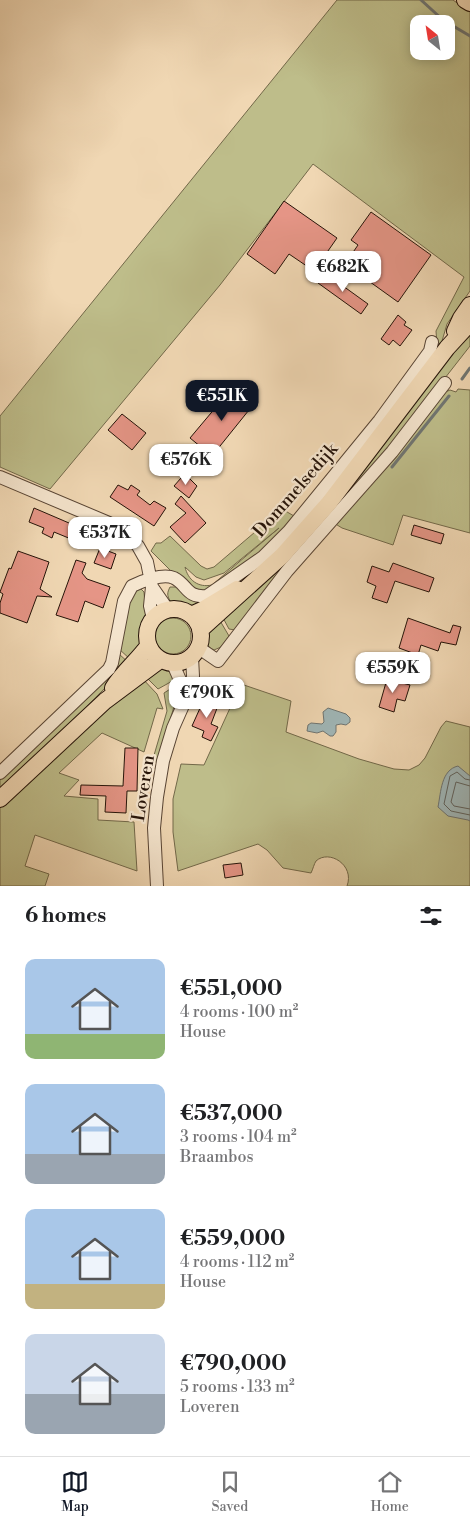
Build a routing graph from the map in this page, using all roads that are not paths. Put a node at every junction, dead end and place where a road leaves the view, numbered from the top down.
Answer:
1 (465, 0) edge
2 (470, 3) edge
3 (470, 305) edge
4 (470, 323) edge
5 (432, 342) dead end
6 (447, 348) junction
7 (445, 383) dead end
8 (0, 477) edge
9 (252, 582) junction
10 (151, 583) junction
11 (168, 610) junction
12 (191, 615) junction
13 (153, 619) junction
14 (200, 630) junction
15 (148, 646) junction
16 (195, 652) junction
17 (167, 662) junction
18 (184, 699) junction
19 (105, 701) junction
20 (0, 773) edge
21 (0, 799) edge
22 (157, 886) edge

1 - 2 main road
3 - 6 main road, Dommelsedijk
4 - 6 main road, Dommelsedijk
5 - 10 street, Dommelsedijk
6 - 9 main road, Dommelsedijk
7 - 16 street
8 - 10 street
9 - 12 main road, Dommelsedijk
9 - 14 main road, Dommelsedijk
10 - 11 street
10 - 13 street
10 - 20 street
11 - 12 main road
11 - 13 main road
12 - 14 main road
13 - 15 main road
14 - 16 main road
15 - 17 main road
15 - 19 main road
16 - 17 main road
16 - 18 street, Loveren
17 - 18 street
17 - 19 main road
18 - 22 street, Loveren
19 - 21 main road

